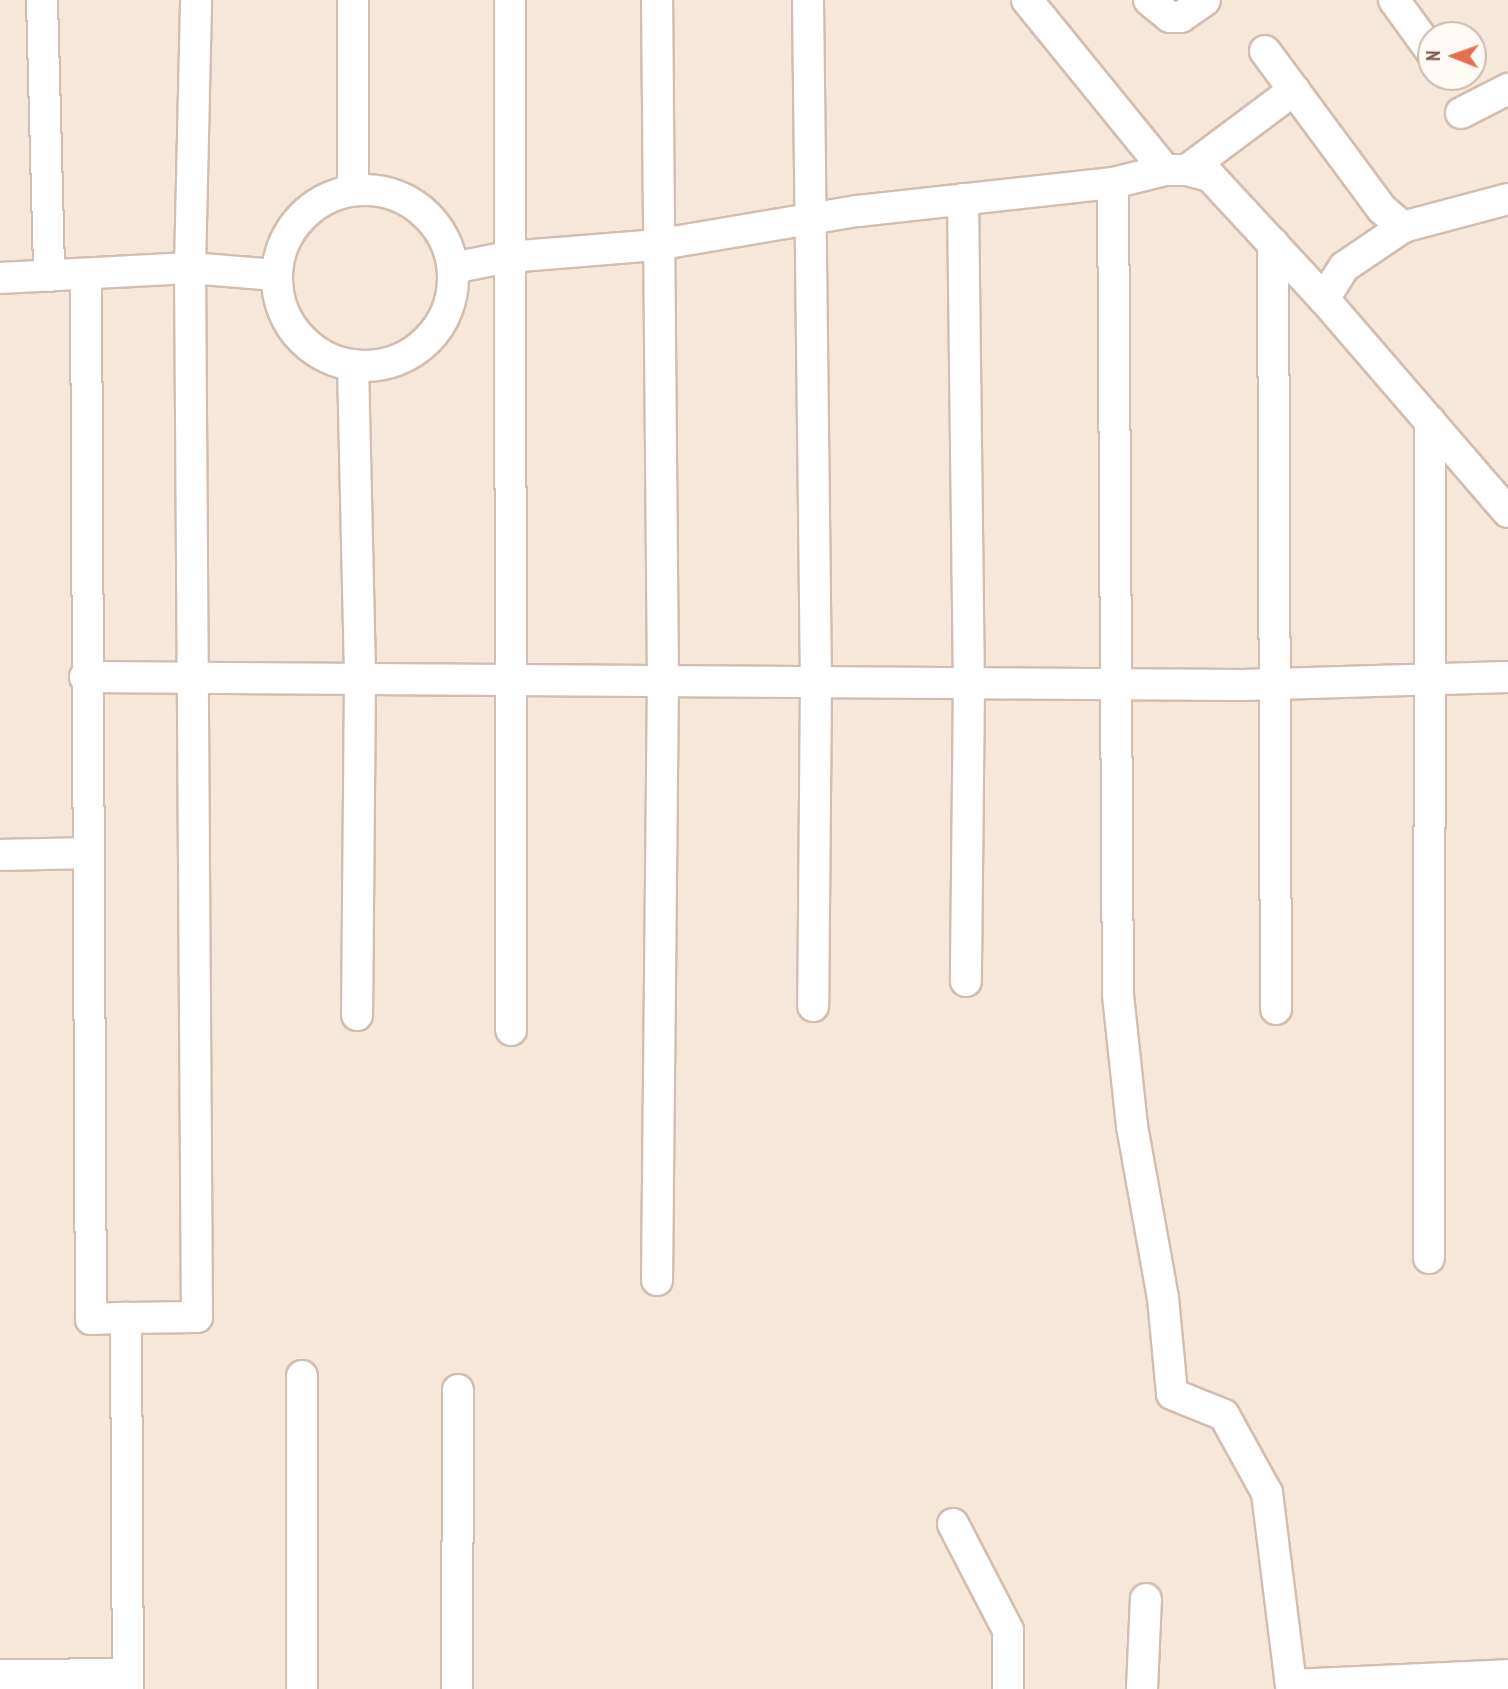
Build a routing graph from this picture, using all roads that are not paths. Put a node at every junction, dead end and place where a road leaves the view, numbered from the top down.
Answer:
1 (42, 0) edge
2 (195, 0) edge
3 (353, 0) edge
4 (510, 0) edge
5 (657, 0) edge
6 (808, 0) edge
7 (1027, 0) edge
8 (1205, 0) edge
9 (1394, 0) edge
10 (1159, 9) edge
11 (1417, 32) edge
12 (1265, 51) dead end
13 (1508, 89) edge
14 (1294, 90) junction
15 (1461, 113) dead end
16 (1176, 170) junction
17 (1113, 183) junction
18 (353, 189) junction
19 (964, 199) junction
20 (1508, 199) edge
21 (809, 219) junction
22 (1403, 227) junction
23 (1273, 243) junction
24 (656, 245) junction
25 (508, 257) junction
26 (190, 268) junction
27 (453, 268) junction
28 (86, 274) junction
29 (276, 275) junction
30 (50, 276) junction
31 (0, 278) edge
32 (1324, 299) junction
33 (353, 365) junction
34 (1430, 421) junction
35 (1504, 503) edge
36 (85, 677) junction
37 (1508, 677) edge
38 (194, 678) junction
39 (360, 679) junction
40 (1428, 679) junction
41 (512, 680) junction
42 (663, 681) junction
43 (816, 682) junction
44 (969, 683) junction
45 (1118, 684) junction
46 (1278, 684) junction
47 (87, 853) junction
48 (0, 855) edge
49 (966, 981) dead end
50 (813, 1006) dead end
51 (1276, 1009) dead end
52 (357, 1015) dead end
53 (511, 1030) dead end
54 (1429, 1258) dead end
55 (657, 1280) dead end
56 (126, 1318) junction
57 (302, 1376) dead end
58 (458, 1390) dead end
59 (953, 1524) dead end
60 (1146, 1599) dead end
61 (0, 1675) edge
62 (1508, 1675) edge
63 (128, 1681) edge
64 (1453, 1683) edge
65 (1291, 1687) edge
66 (302, 1689) edge
67 (457, 1689) edge
68 (1008, 1689) edge
69 (1142, 1689) edge

1 - 30 street
2 - 26 street
3 - 18 street
4 - 25 street
5 - 24 street
6 - 21 street
7 - 16 street
8 - 10 street
9 - 11 street
12 - 14 street
13 - 15 street
14 - 16 street
14 - 22 street
16 - 17 street
16 - 23 street
17 - 19 street
17 - 45 street
18 - 27 street
18 - 29 street
19 - 21 street
19 - 44 street
20 - 22 street
21 - 24 street
21 - 43 street
22 - 32 street
23 - 32 street
23 - 46 street
24 - 25 street
24 - 42 street
25 - 27 street
25 - 41 street
26 - 28 street
26 - 29 street
26 - 38 street
27 - 33 street
28 - 30 street
28 - 36 street
29 - 33 street
30 - 31 street
32 - 34 street
33 - 39 street
34 - 35 street
34 - 40 street
36 - 38 street
36 - 47 street
37 - 40 street
38 - 39 street
38 - 56 street
39 - 41 street
39 - 52 street
40 - 46 street
40 - 54 street
41 - 42 street
41 - 53 street
42 - 43 street
42 - 55 street
43 - 44 street
43 - 50 street
44 - 45 street
44 - 49 street
45 - 46 street
45 - 65 street
46 - 51 street
47 - 48 street
47 - 56 street
56 - 63 street
57 - 66 street
58 - 67 street
59 - 68 street
60 - 69 street
61 - 63 street
62 - 64 street
64 - 65 street

